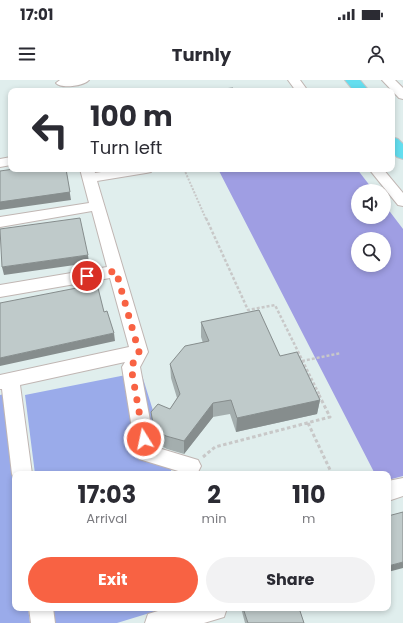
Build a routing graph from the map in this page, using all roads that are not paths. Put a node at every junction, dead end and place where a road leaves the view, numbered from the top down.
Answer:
1 (83, 80) edge
2 (339, 80) edge
3 (352, 80) edge
4 (388, 80) edge
5 (62, 85) edge
6 (346, 88) edge
7 (359, 88) edge
8 (403, 97) edge
9 (397, 136) edge
10 (403, 154) edge
11 (111, 172) edge
12 (378, 172) edge
13 (88, 174) edge
14 (403, 202) edge
15 (97, 206) junction
16 (0, 222) edge
17 (116, 271) junction
18 (0, 291) edge
19 (139, 352) junction
20 (5, 380) edge
21 (191, 466) road end
22 (21, 471) edge
23 (403, 487) edge
24 (391, 490) edge
25 (41, 611) edge
26 (203, 611) edge
27 (216, 611) edge
28 (43, 623) edge
29 (157, 623) edge
30 (219, 623) edge

1 - 5 street
2 - 6 main road
3 - 7 main road
4 - 8 street
9 - 10 main road
11 - 13 street
12 - 14 street
13 - 15 street
15 - 16 street
15 - 17 street
17 - 18 street
17 - 19 street
19 - 20 street
19 - 21 street
20 - 22 street
23 - 24 street
25 - 28 street
26 - 29 street
27 - 30 street

